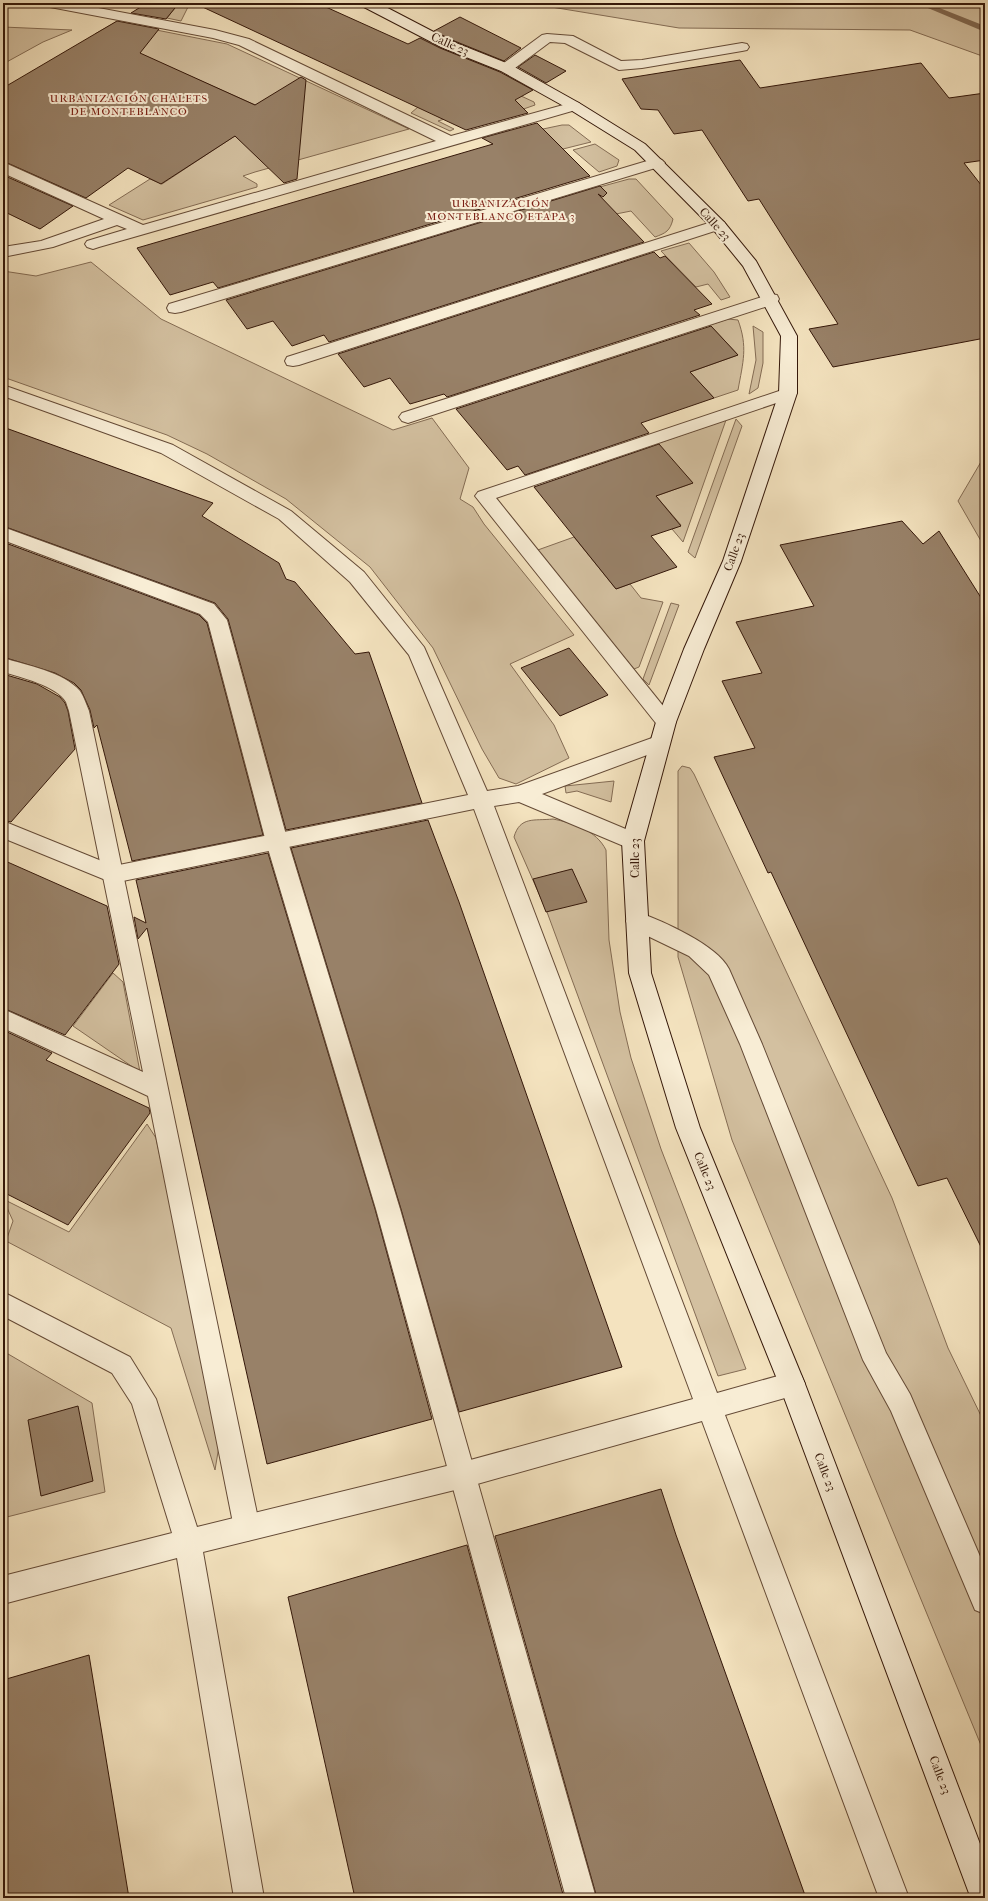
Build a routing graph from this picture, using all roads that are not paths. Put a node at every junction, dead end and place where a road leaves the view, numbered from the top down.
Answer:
1 (50, 3) edge
2 (367, 3) edge
3 (742, 47) dead end
4 (506, 68) junction
5 (574, 106) junction
6 (449, 141) junction
7 (657, 162) junction
8 (3, 167) edge
9 (118, 219) junction
10 (718, 225) junction
11 (142, 230) junction
12 (93, 244) dead end
13 (3, 252) edge
14 (770, 299) junction
15 (175, 308) dead end
16 (293, 360) dead end
17 (3, 390) edge
18 (788, 393) junction
19 (408, 417) dead end
20 (3, 533) edge
21 (3, 665) edge
22 (666, 722) junction
23 (659, 743) junction
24 (520, 794) junction
25 (481, 800) junction
26 (3, 829) edge
27 (633, 841) junction
28 (277, 842) junction
29 (113, 875) junction
30 (637, 921) junction
31 (3, 1018) edge
32 (158, 1090) junction
33 (3, 1303) edge
34 (792, 1384) junction
35 (709, 1406) junction
36 (463, 1475) junction
37 (247, 1528) junction
38 (188, 1542) junction
39 (3, 1590) edge
40 (985, 1600) edge
41 (985, 1896) edge
42 (249, 1898) edge
43 (581, 1898) edge
44 (894, 1898) edge

1 - 6 street
2 - 4 street, Calle 23
3 - 4 street
4 - 5 street, Calle 23
5 - 6 street
5 - 7 street, Calle 23
6 - 11 street
7 - 10 street, Calle 23
7 - 15 street
8 - 9 street
9 - 11 street
9 - 13 street
10 - 14 street, Calle 23
10 - 16 street
11 - 12 street
14 - 18 street, Calle 23
14 - 19 street
17 - 25 street
18 - 22 street, Calle 23
18 - 22 street
20 - 28 street
21 - 29 street
22 - 23 street, Calle 23
23 - 24 street
23 - 27 street, Calle 23
24 - 25 street
24 - 27 street
25 - 28 street
25 - 35 street
26 - 29 street
27 - 30 street, Calle 23
28 - 29 street
28 - 36 street
29 - 32 street
30 - 34 street, Calle 23
30 - 40 street
31 - 32 street
32 - 37 street
33 - 38 street
34 - 35 street
34 - 41 street, Calle 23
35 - 36 street
35 - 44 street
36 - 37 street
36 - 43 street
37 - 38 street
38 - 39 street
38 - 42 street

